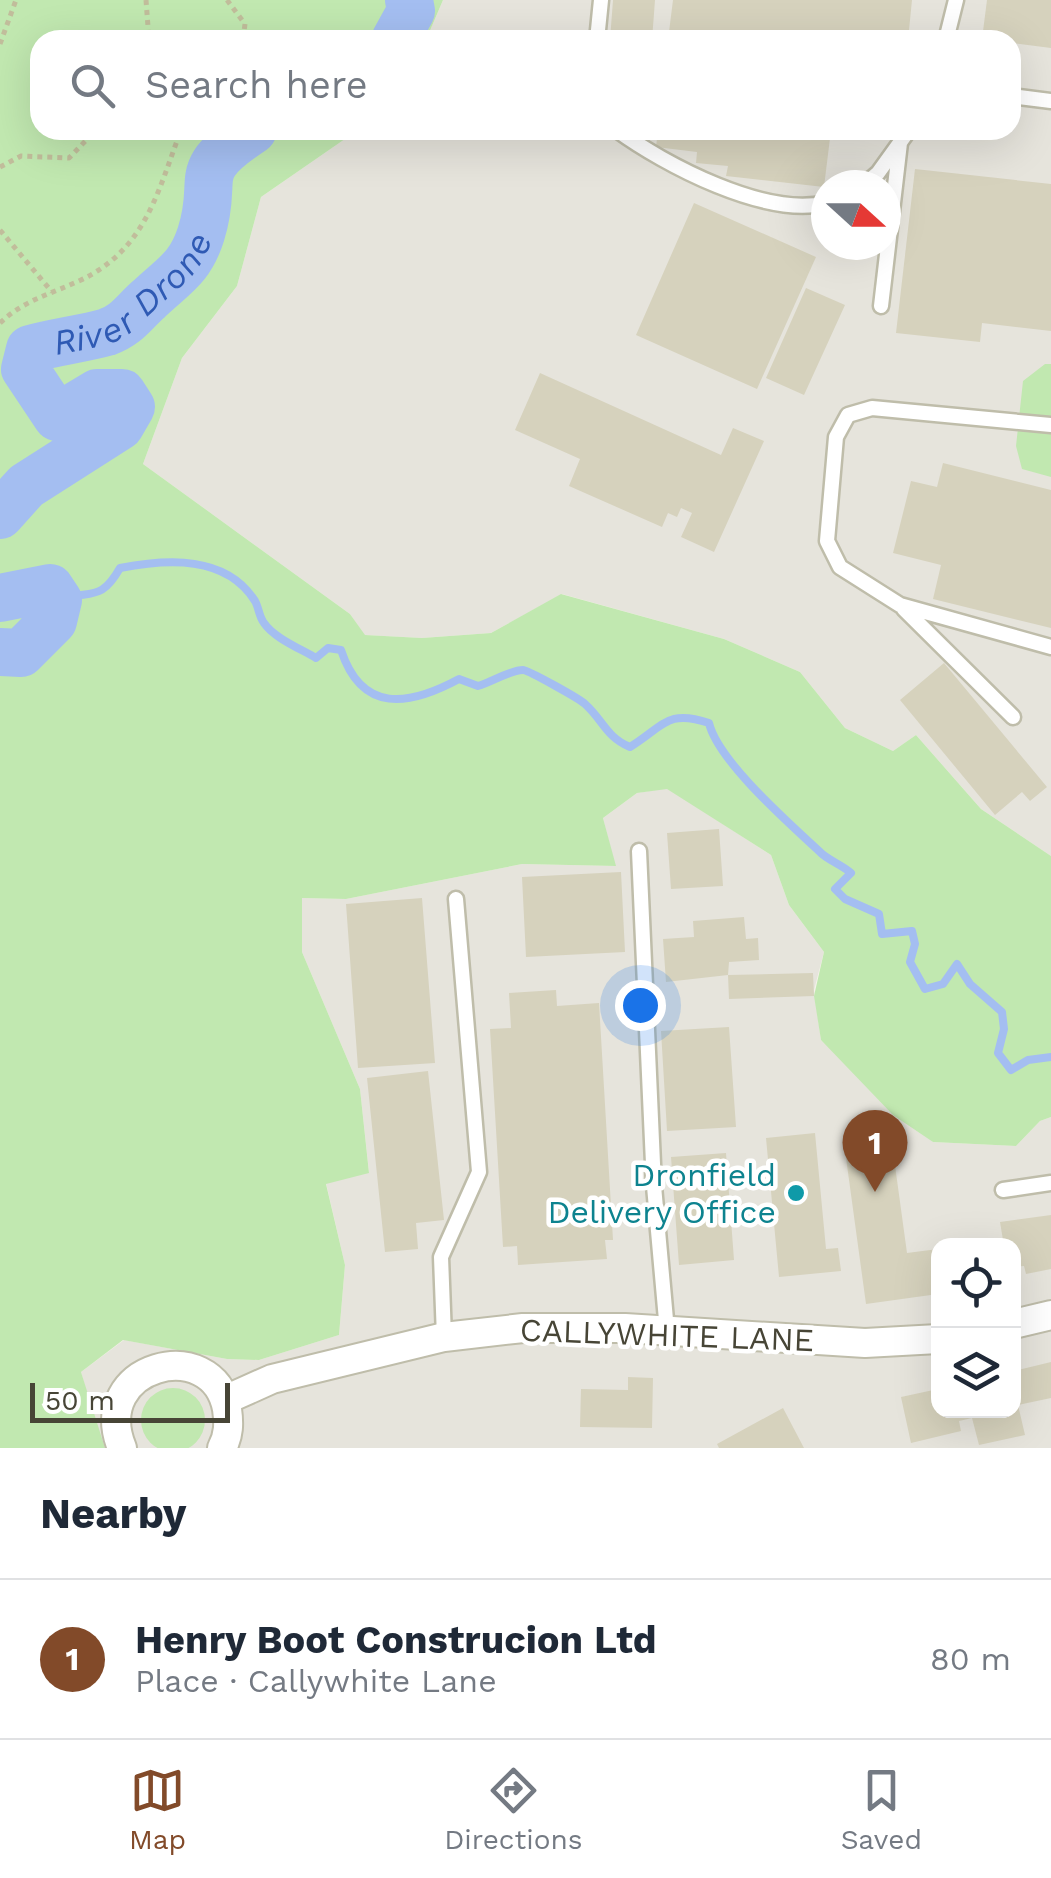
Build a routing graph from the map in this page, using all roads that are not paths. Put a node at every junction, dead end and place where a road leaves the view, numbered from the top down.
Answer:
1 (601, 0) edge
2 (956, 0) edge
3 (598, 30) edge
4 (948, 30) edge
5 (1021, 98) edge
6 (1051, 102) edge
7 (633, 140) edge
8 (901, 140) edge
9 (903, 140) edge
10 (876, 170) edge
11 (811, 202) edge
12 (881, 306) dead end
13 (1051, 424) edge
14 (900, 605) junction
15 (1051, 647) edge
16 (1013, 717) dead end
17 (639, 851) dead end
18 (456, 899) dead end
19 (1051, 1184) edge
20 (1003, 1190) dead end
21 (1051, 1316) edge
22 (1021, 1322) edge
23 (668, 1330) junction
24 (444, 1337) junction
25 (931, 1339) edge
26 (225, 1400) junction
27 (122, 1448) edge
28 (222, 1448) edge

1 - 3 lane
2 - 4 lane
5 - 6 lane
7 - 11 lane
8 - 10 lane
9 - 12 lane
13 - 14 lane
14 - 15 lane
14 - 16 lane
17 - 23 lane
18 - 24 lane
19 - 20 lane
21 - 22 street
23 - 24 street, CALLYWHITE LANE
23 - 25 street, CALLYWHITE LANE
24 - 26 street, CALLYWHITE LANE
26 - 27 street
26 - 28 street

